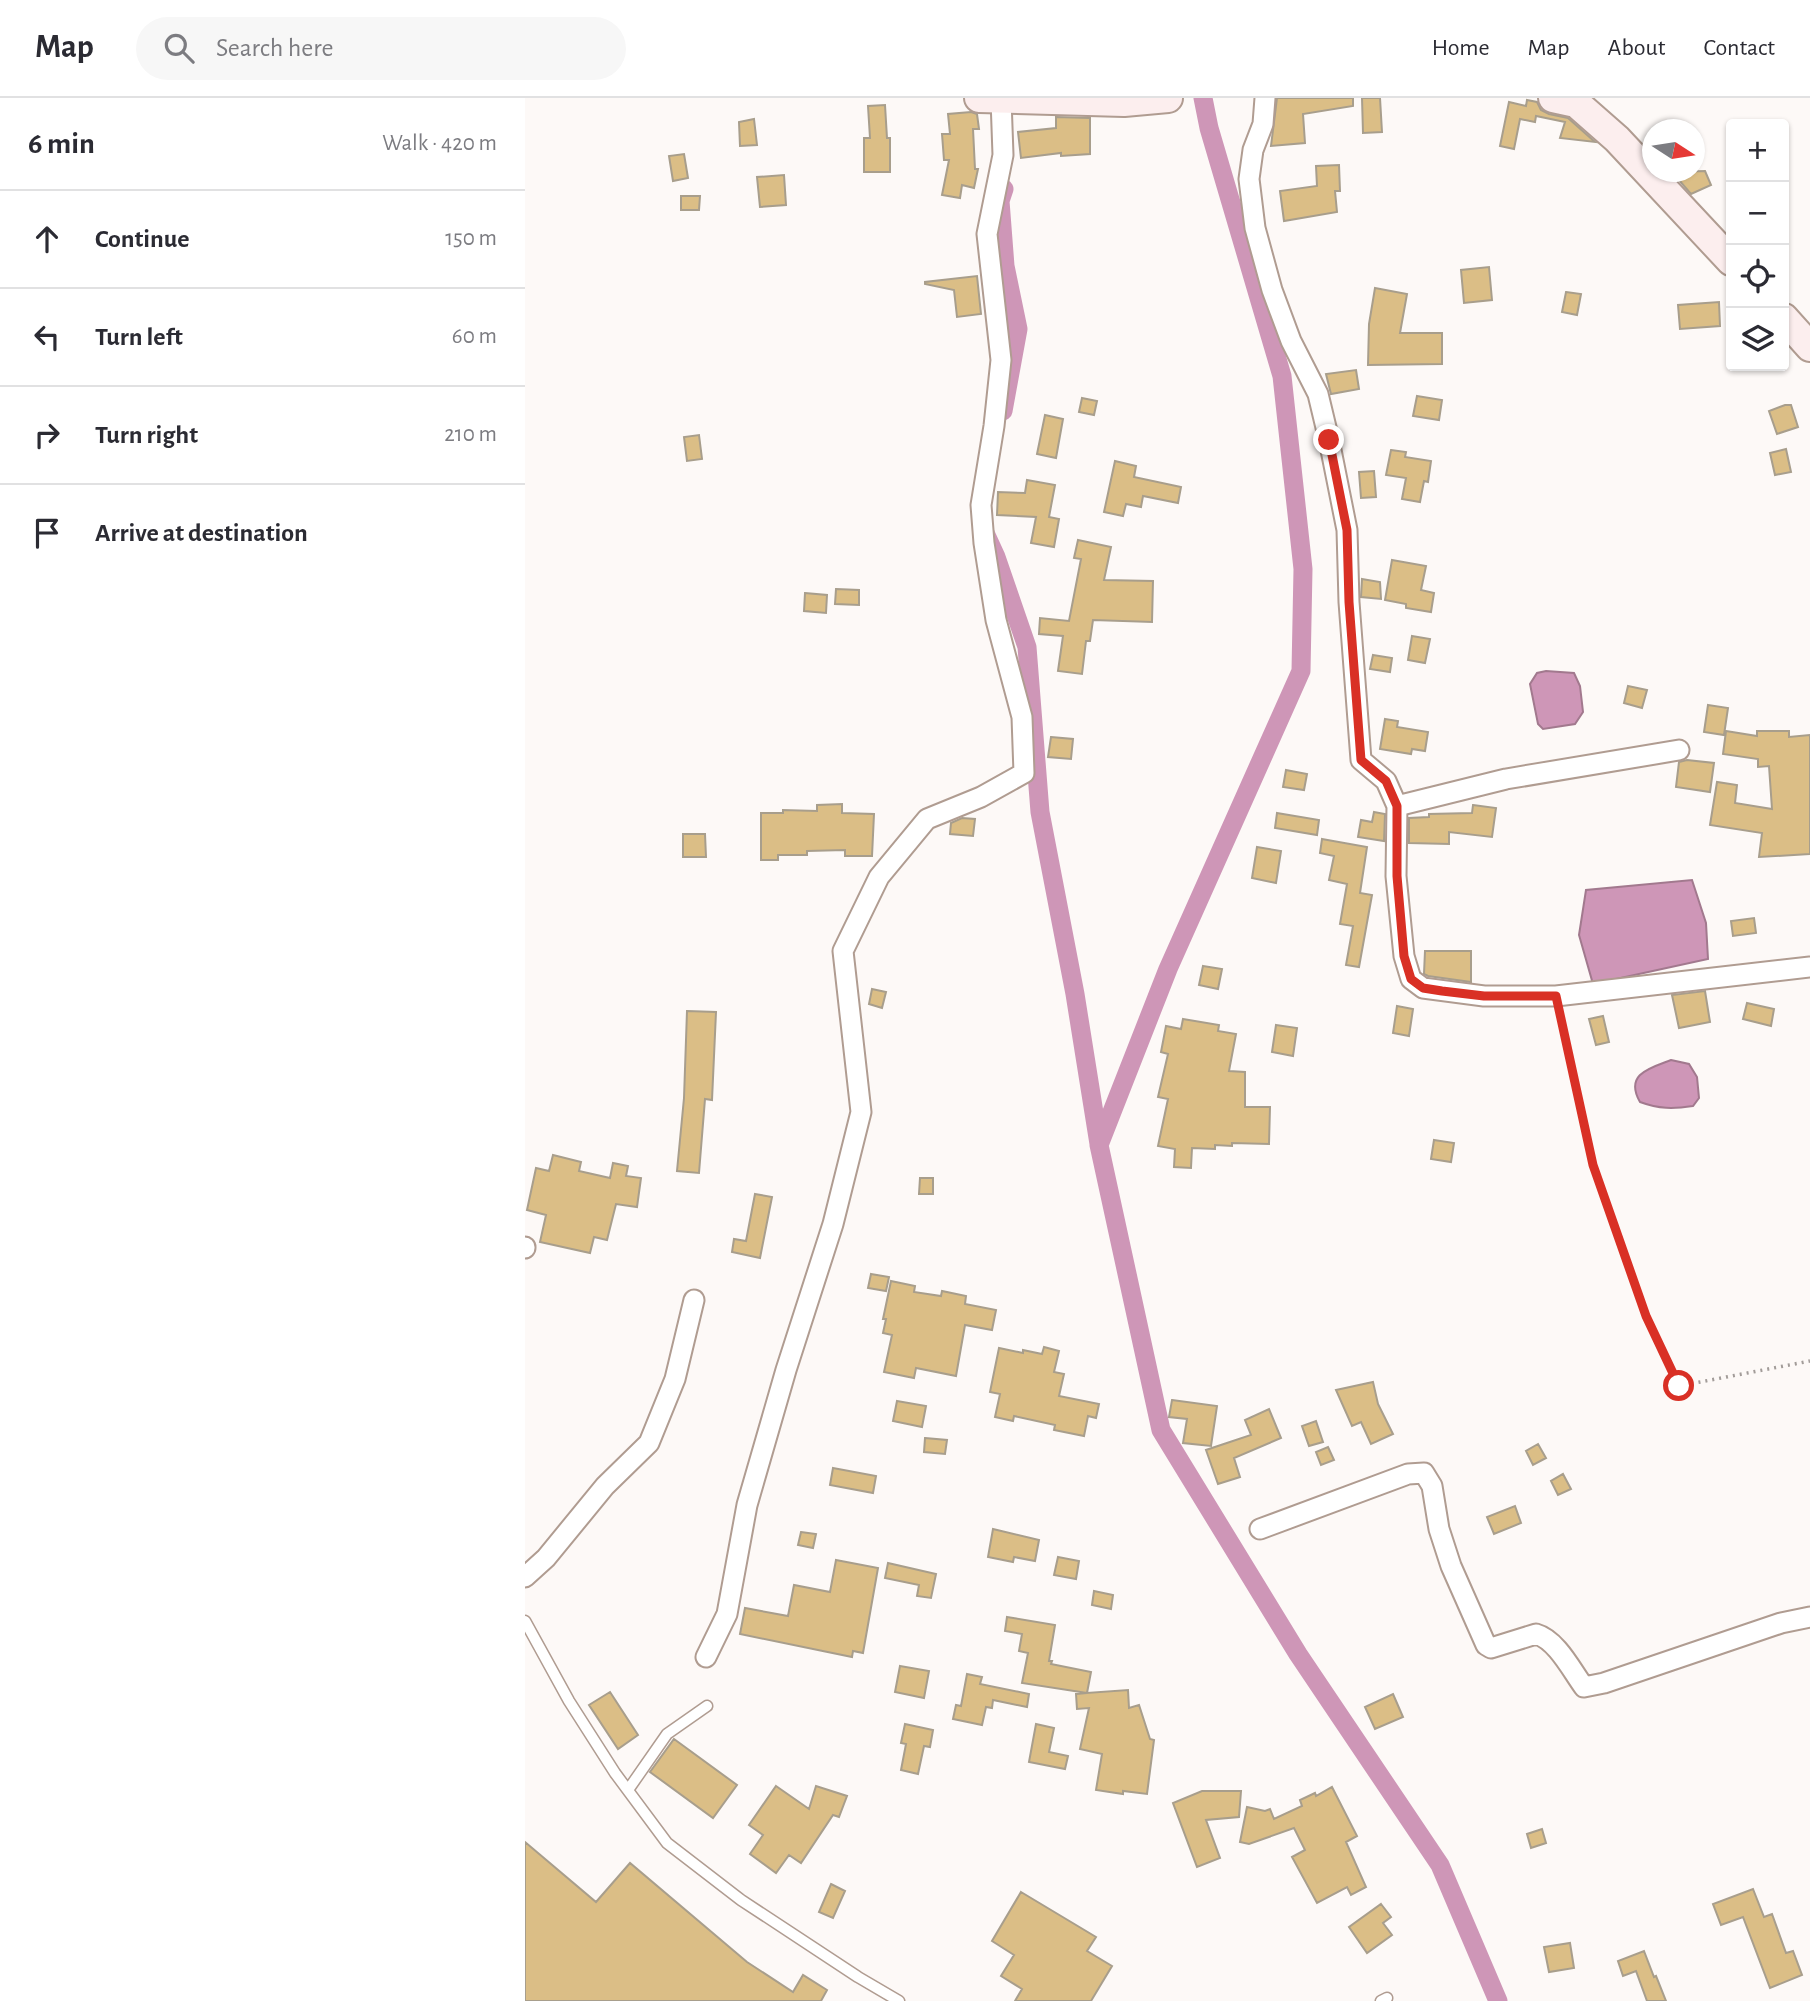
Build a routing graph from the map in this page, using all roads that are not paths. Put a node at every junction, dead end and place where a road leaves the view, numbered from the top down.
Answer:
1 (979, 98) edge
2 (1168, 98) edge
3 (1265, 98) edge
4 (1001, 99) edge
5 (1574, 100) edge
6 (1726, 256) edge
7 (1789, 324) edge
8 (1810, 347) edge
9 (1679, 750) dead end
10 (1397, 806) junction
11 (1810, 967) edge
12 (694, 1300) dead end
13 (1260, 1529) dead end
14 (525, 1577) edge
15 (1810, 1617) edge
16 (525, 1621) edge
17 (706, 1657) dead end
18 (707, 1706) dead end
19 (628, 1790) junction
20 (899, 2001) edge

1 - 4 main road
2 - 4 main road
3 - 10 street
4 - 17 street
5 - 6 main road
7 - 8 main road
9 - 10 street
10 - 11 street
12 - 14 street
13 - 15 street
16 - 19 lane
18 - 19 lane
19 - 20 lane

